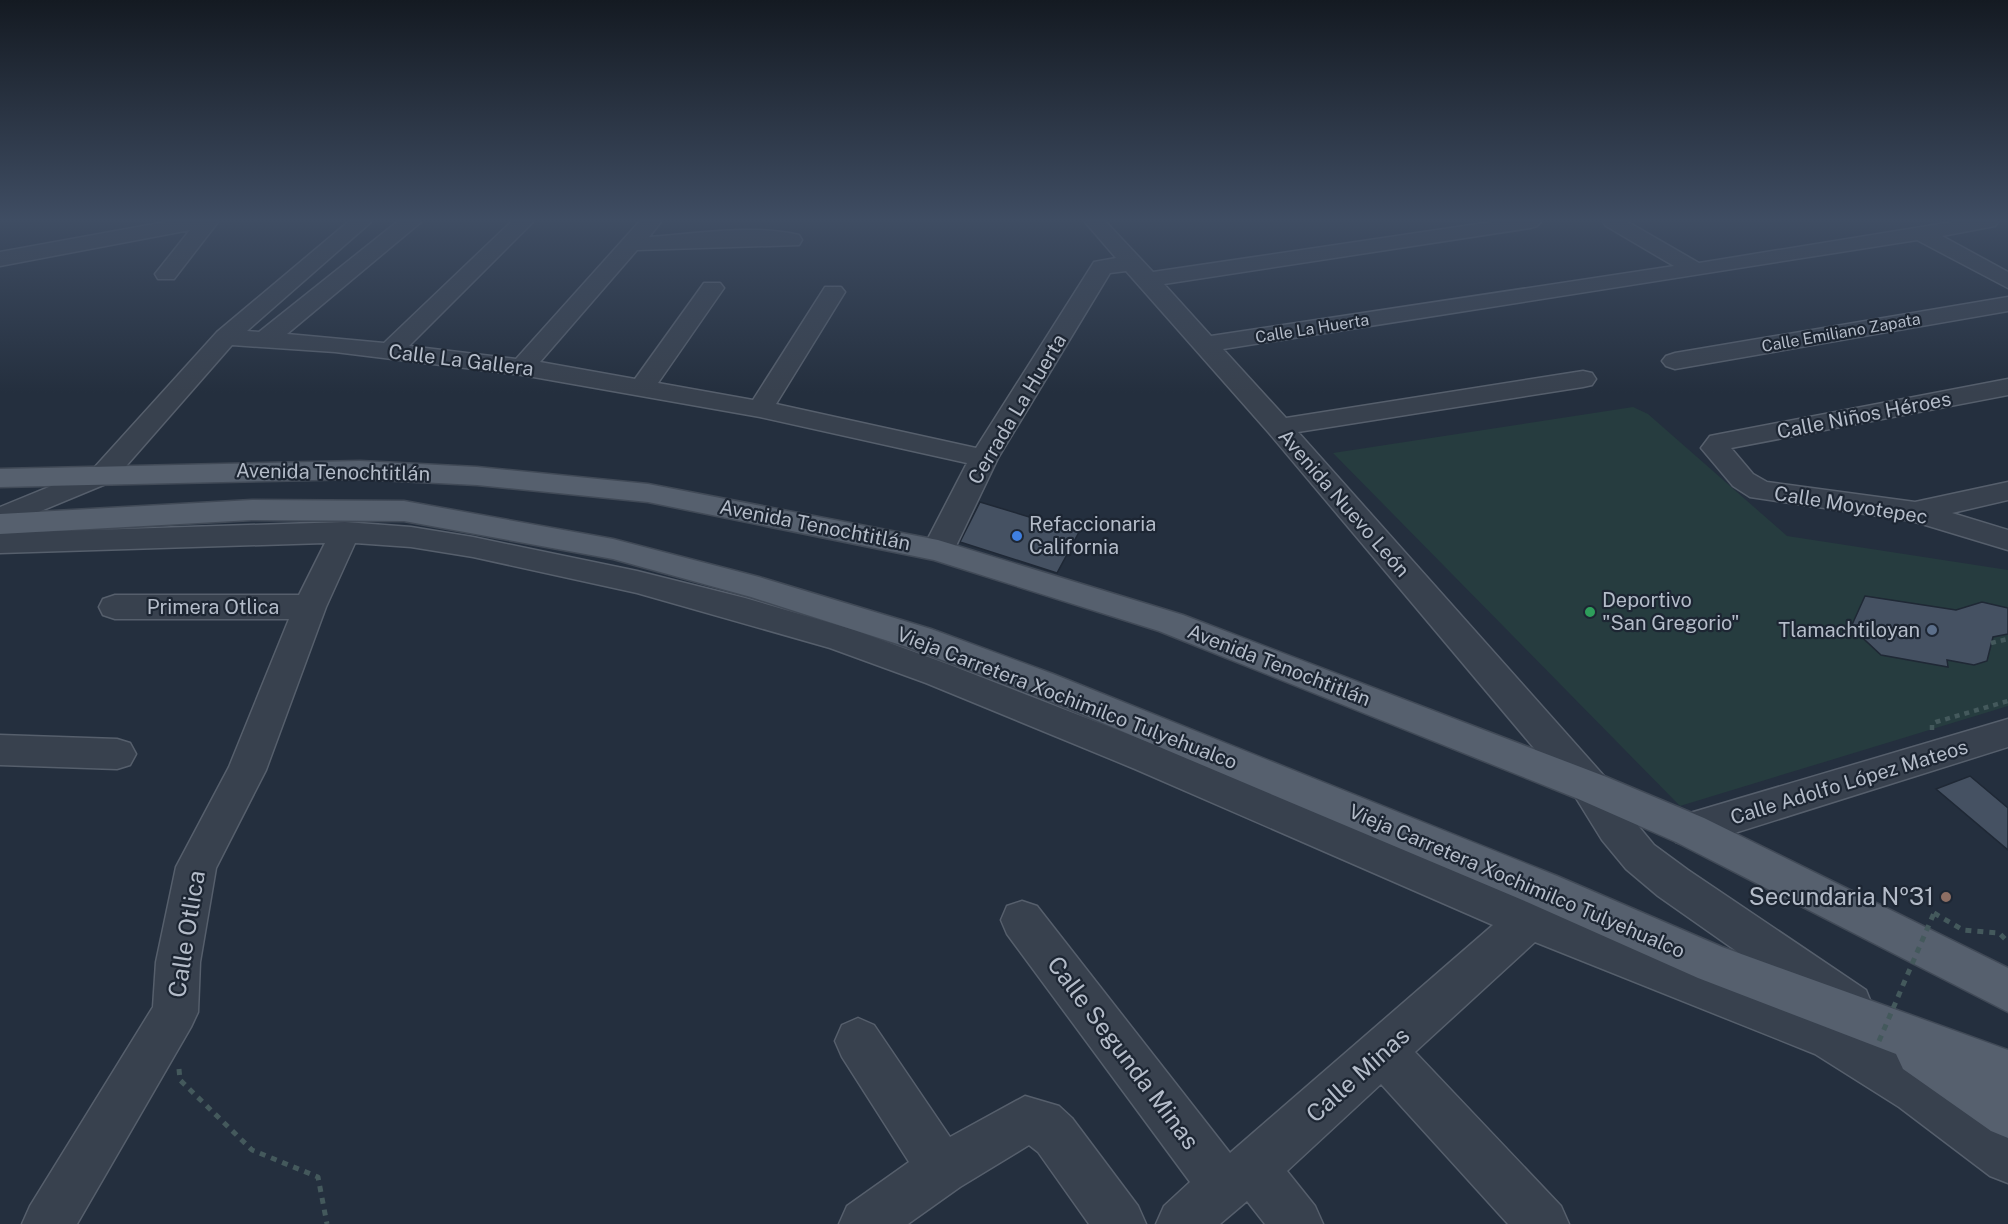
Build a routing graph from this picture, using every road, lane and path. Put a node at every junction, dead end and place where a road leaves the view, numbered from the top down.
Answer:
1 (293, 279) edge
2 (340, 279) edge
3 (464, 279) edge
4 (599, 279) edge
5 (1095, 279) edge
6 (1147, 279) edge
7 (1635, 279) edge
8 (712, 288) dead end
9 (833, 292) dead end
10 (2008, 304) edge
11 (226, 337) junction
12 (267, 338) junction
13 (1204, 344) junction
14 (391, 350) junction
15 (1675, 361) dead end
16 (522, 367) junction
17 (1583, 379) dead end
18 (2008, 387) edge
19 (641, 389) junction
20 (760, 409) junction
21 (1279, 427) junction
22 (1720, 442) joint
23 (984, 458) junction
24 (103, 475) junction
25 (0, 478) edge
26 (2008, 491) edge
27 (1915, 512) junction
28 (0, 518) edge
29 (0, 524) edge
30 (345, 532) junction
31 (2008, 540) edge
32 (0, 543) edge
33 (938, 550) junction
34 (115, 607) dead end
35 (310, 607) junction
36 (2008, 639) edge
37 (1991, 643) dead end
38 (2008, 733) edge
39 (0, 750) edge
40 (117, 754) dead end
41 (1590, 787) junction
42 (1689, 830) junction
43 (1022, 920) dead end
44 (1529, 920) junction
45 (2008, 942) edge
46 (1960, 969) junction
47 (2008, 991) edge
48 (2008, 1003) edge
49 (175, 1012) junction
50 (1831, 1023) junction
51 (1879, 1033) junction
52 (858, 1041) dead end
53 (1383, 1052) junction
54 (2008, 1073) edge
55 (2008, 1114) edge
56 (2008, 1158) edge
57 (942, 1169) junction
58 (1238, 1177) junction
59 (48, 1224) edge
60 (327, 1224) edge
61 (865, 1224) edge
62 (1120, 1224) edge
63 (1182, 1224) edge
64 (1298, 1224) edge
65 (1543, 1224) edge

1 - 11 street
2 - 12 street
3 - 14 street
4 - 16 street
5 - 23 street, Cerrada La Huerta
6 - 13 street, Avenida Nuevo León
7 - 13 street, Calle La Huerta
8 - 19 street
9 - 20 street
10 - 15 street, Calle Emiliano Zapata
11 - 12 street, Calle La Gallera
11 - 24 street
12 - 14 street, Calle La Gallera
13 - 21 street, Avenida Nuevo León
14 - 16 street, Calle La Gallera
16 - 19 street, Calle La Gallera
17 - 21 street
18 - 22 street, Calle Niños Héroes
19 - 20 street, Calle La Gallera
20 - 23 street, Calle La Gallera
21 - 41 street, Avenida Nuevo León
22 - 27 street, Calle Moyotepec
23 - 33 street, Cerrada La Huerta
24 - 25 main road, Avenida Tenochtitlán
24 - 28 street
24 - 33 main road, Avenida Tenochtitlán
26 - 27 street
27 - 31 street, Calle Moyotepec
29 - 50 main road, Vieja Carretera Xochimilco Tulyehualco
30 - 32 street
30 - 35 street, Calle Otlica
30 - 44 street
33 - 41 main road, Avenida Tenochtitlán
34 - 35 street, Primera Otlica
35 - 49 street, Calle Otlica
36 - 37 path
38 - 42 street, Calle Adolfo López Mateos
39 - 40 street
41 - 42 main road, Avenida Tenochtitlán
41 - 51 street, Avenida Nuevo León
42 - 46 main road, Avenida Tenochtitlán
43 - 58 street, Calle Segunda Minas
44 - 50 street
44 - 53 street, Calle Minas
45 - 51 path, bridge
46 - 47 main road
46 - 48 main road
49 - 59 street, Calle Otlica
49 - 60 path
50 - 51 main road, Vieja Carretera Xochimilco Tulyehualco
50 - 56 street
51 - 54 main road
51 - 55 main road
52 - 57 street
53 - 58 street, Calle Minas
53 - 65 street
57 - 61 street
57 - 62 street
58 - 63 street, Calle Minas
58 - 64 street, Calle Segunda Minas

